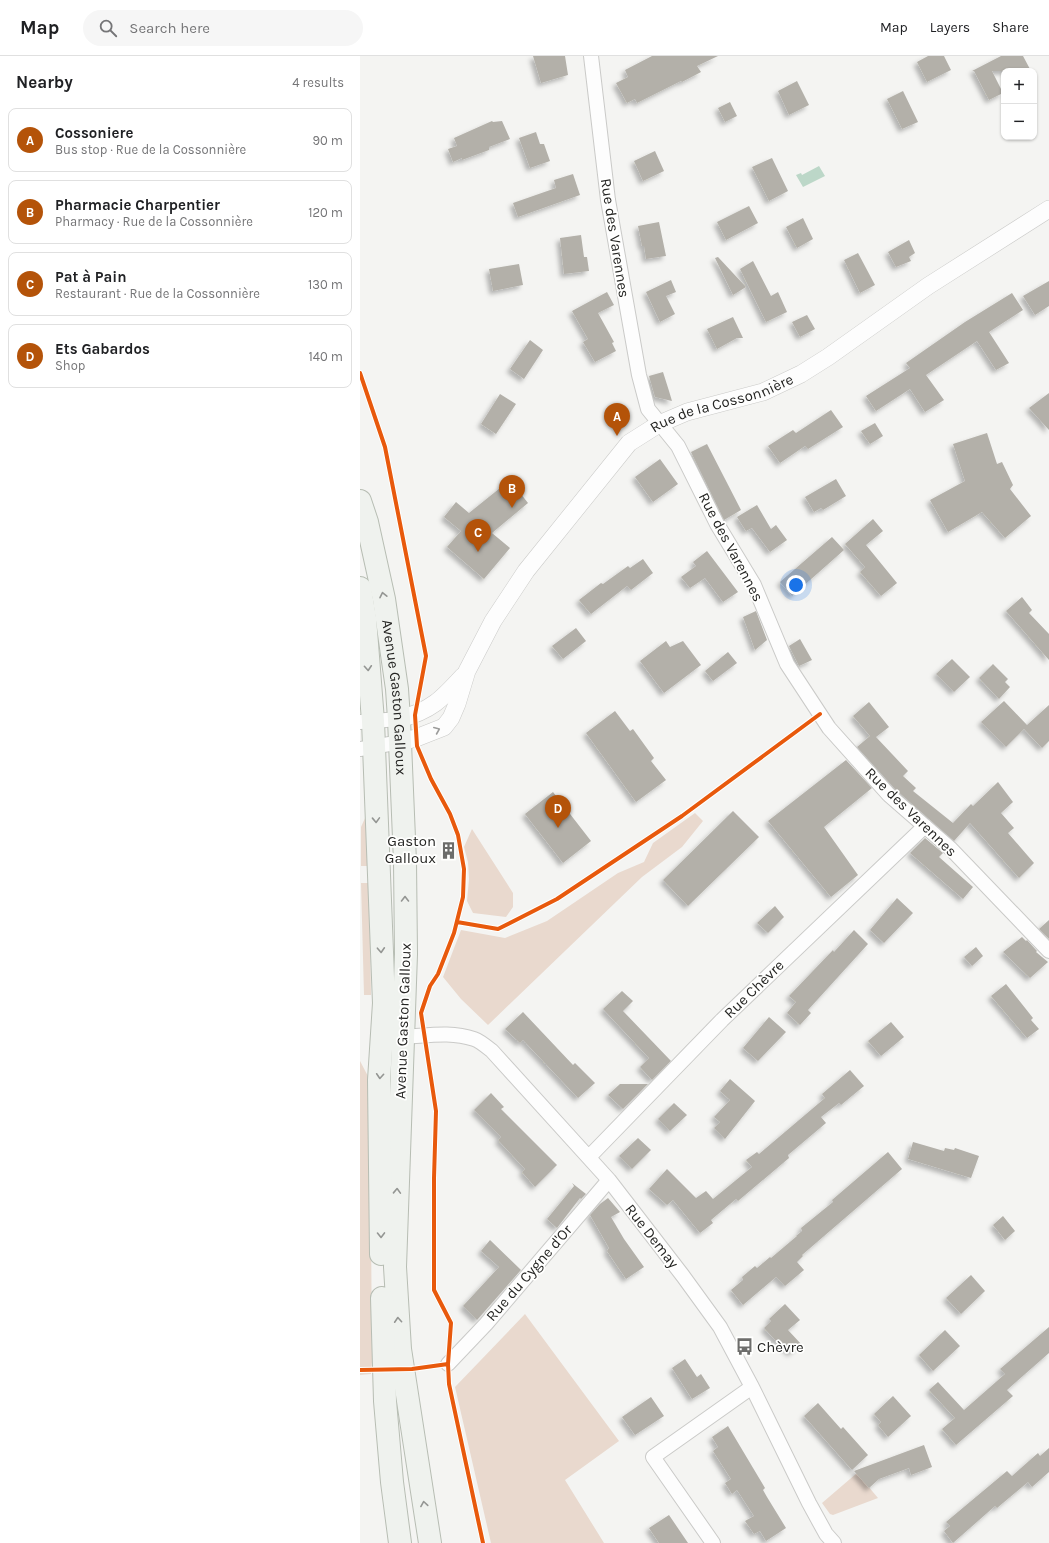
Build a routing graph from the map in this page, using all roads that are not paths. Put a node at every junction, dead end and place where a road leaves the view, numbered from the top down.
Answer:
1 (591, 56) edge
2 (1049, 209) edge
3 (659, 424) junction
4 (360, 501) edge
5 (360, 588) edge
6 (467, 671) junction
7 (399, 719) junction
8 (366, 722) edge
9 (401, 742) junction
10 (367, 748) edge
11 (925, 826) junction
12 (1049, 951) edge
13 (393, 1037) junction
14 (588, 1157) junction
15 (609, 1180) junction
16 (383, 1318) junction
17 (448, 1364) dead end
18 (752, 1387) junction
19 (400, 1543) edge
20 (414, 1543) edge
21 (430, 1543) edge
22 (713, 1543) edge
23 (834, 1543) edge

1 - 3 street, Rue des Varennes
2 - 3 street, Rue de la Cossonnière
3 - 6 street, Rue de la Cossonnière
3 - 11 street, Rue des Varennes
7 -> 4 main road, Avenue Gaston Galloux
5 -> 8 main road, Avenue Gaston Galloux
6 - 7 street, Rue de la Cossonnière
9 -> 6 street, Rue de la Cossonnière
7 - 8 street
7 - 9 main road, Avenue Gaston Galloux
8 - 10 main road, Avenue Gaston Galloux
9 - 10 street
13 -> 9 main road, Avenue Gaston Galloux
10 -> 13 main road, Avenue Gaston Galloux
11 - 12 street, Rue des Varennes
11 - 14 street, Rue Chèvre
13 - 14 street, Rue Demay
13 -> 16 main road, Avenue Gaston Galloux
21 -> 13 main road, Avenue Gaston Galloux
14 - 15 street, Rue Demay
15 - 17 street, Rue du Cygne d'Or
15 - 18 street, Rue Demay
16 - 19 main road
16 - 20 main road
18 - 22 street
18 - 23 street, Rue Demay

